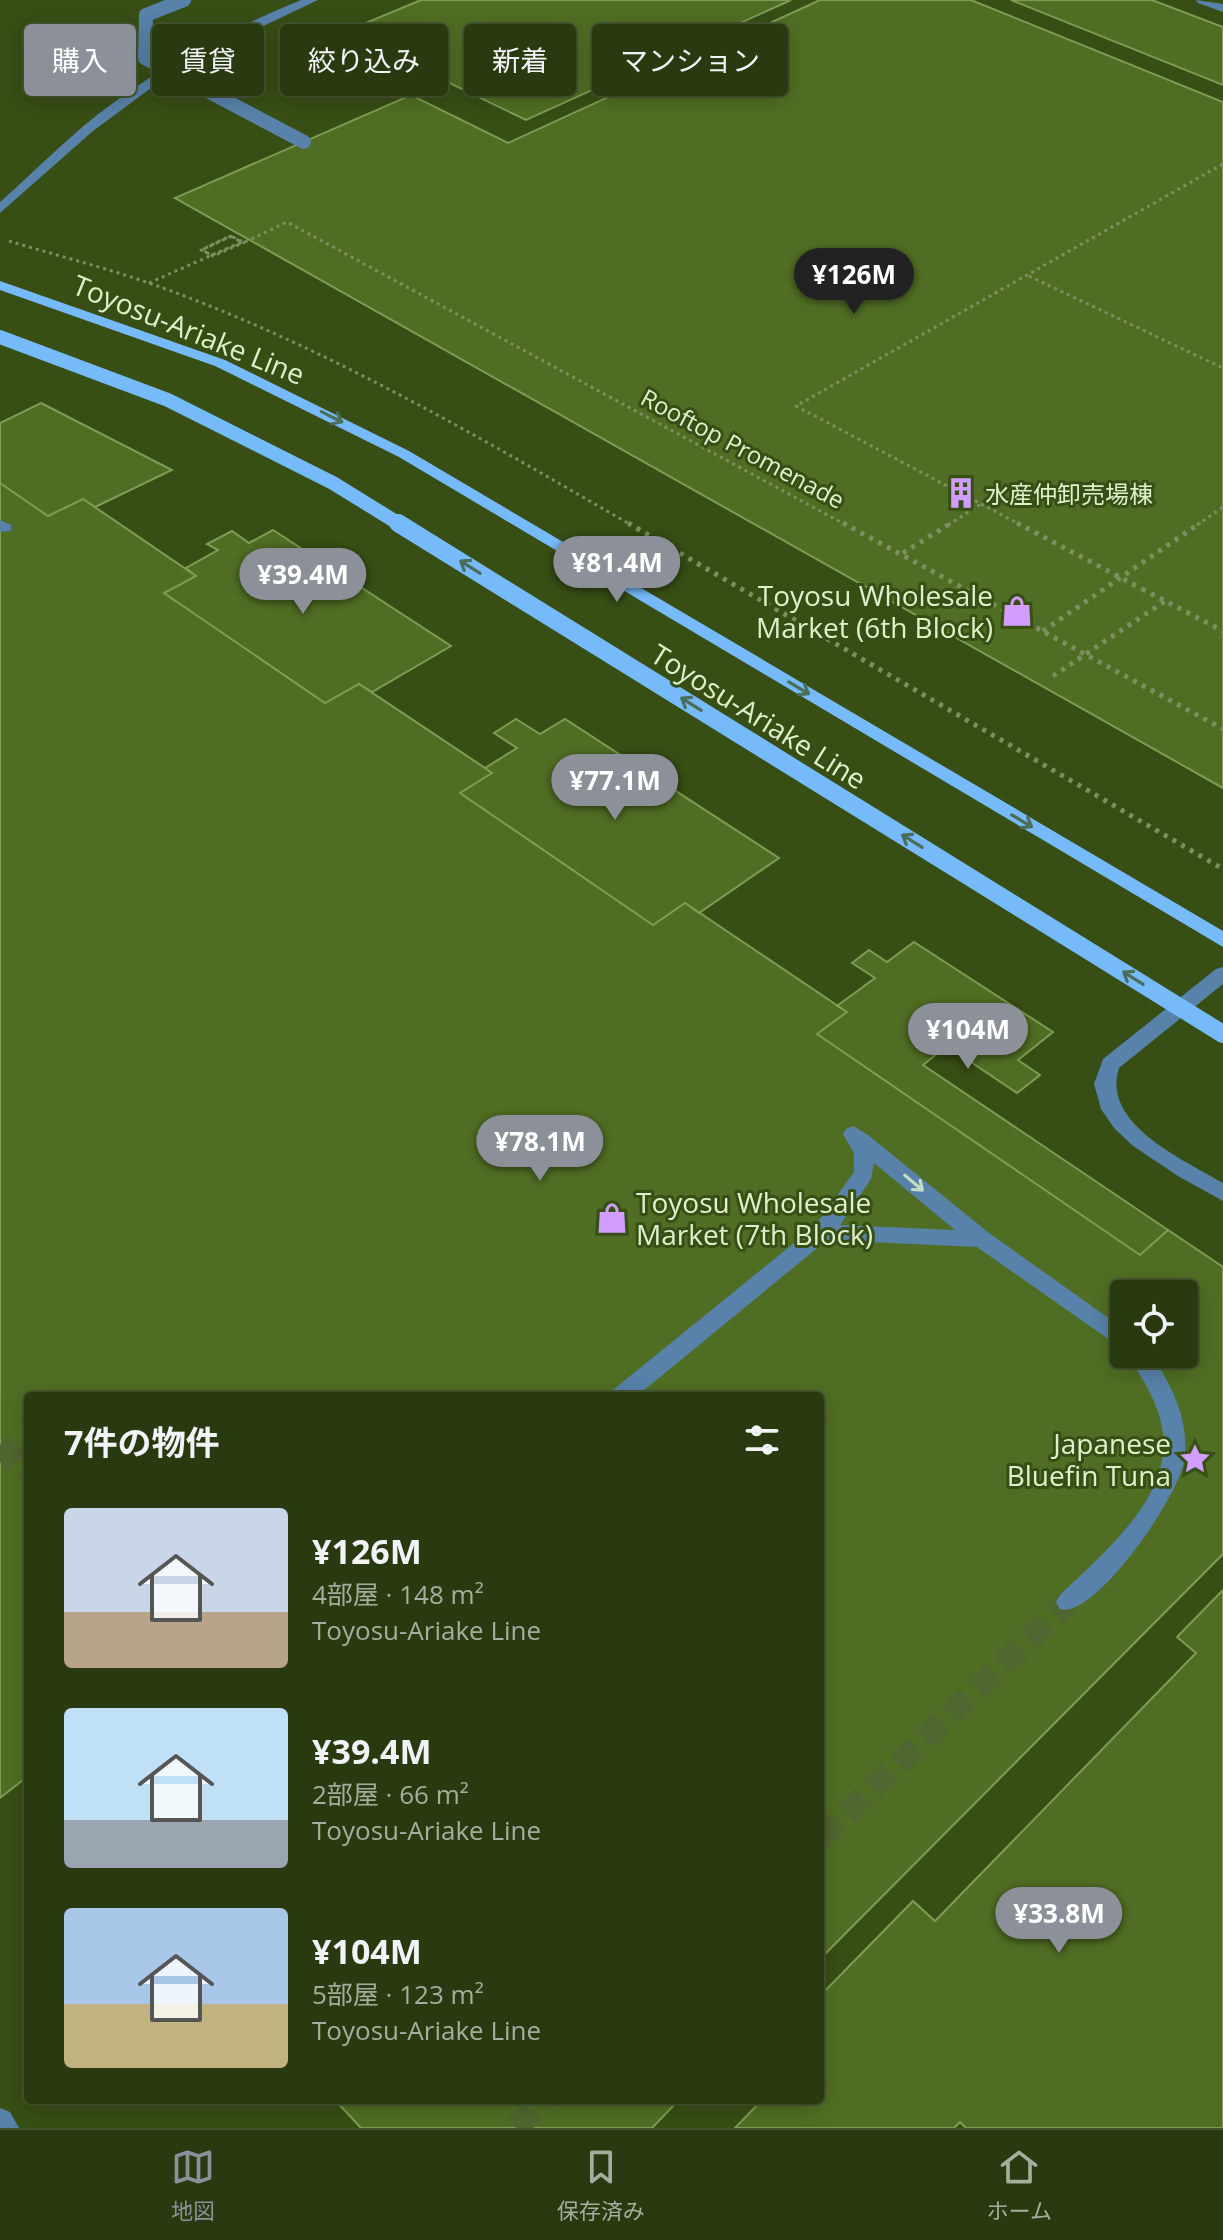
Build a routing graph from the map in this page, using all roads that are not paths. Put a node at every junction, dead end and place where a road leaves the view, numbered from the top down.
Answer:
1 (184, 0) edge
2 (312, 0) edge
3 (1202, 0) edge
4 (1223, 8) edge
5 (304, 142) dead end
6 (0, 209) edge
7 (0, 285) edge
8 (0, 337) edge
9 (1223, 940) edge
10 (1223, 974) edge
11 (1223, 1034) edge
12 (1223, 1193) edge
13 (823, 1232) junction
14 (981, 1239) junction
15 (1110, 1331) edge
16 (1150, 1368) edge
17 (626, 1392) edge
18 (1068, 1602) tunnel mouth
19 (0, 2122) edge
20 (5, 2128) edge

1 - 5 lane, bridge
2 - 6 lane
3 - 4 lane
7 -> 9 main road, Toyosu-Ariake Line
11 -> 8 main road, Toyosu-Ariake Line, bridge
10 - 12 lane
13 - 14 lane
13 -> 14 lane
13 - 17 lane
14 - 15 lane
16 - 18 lane
19 - 20 lane

